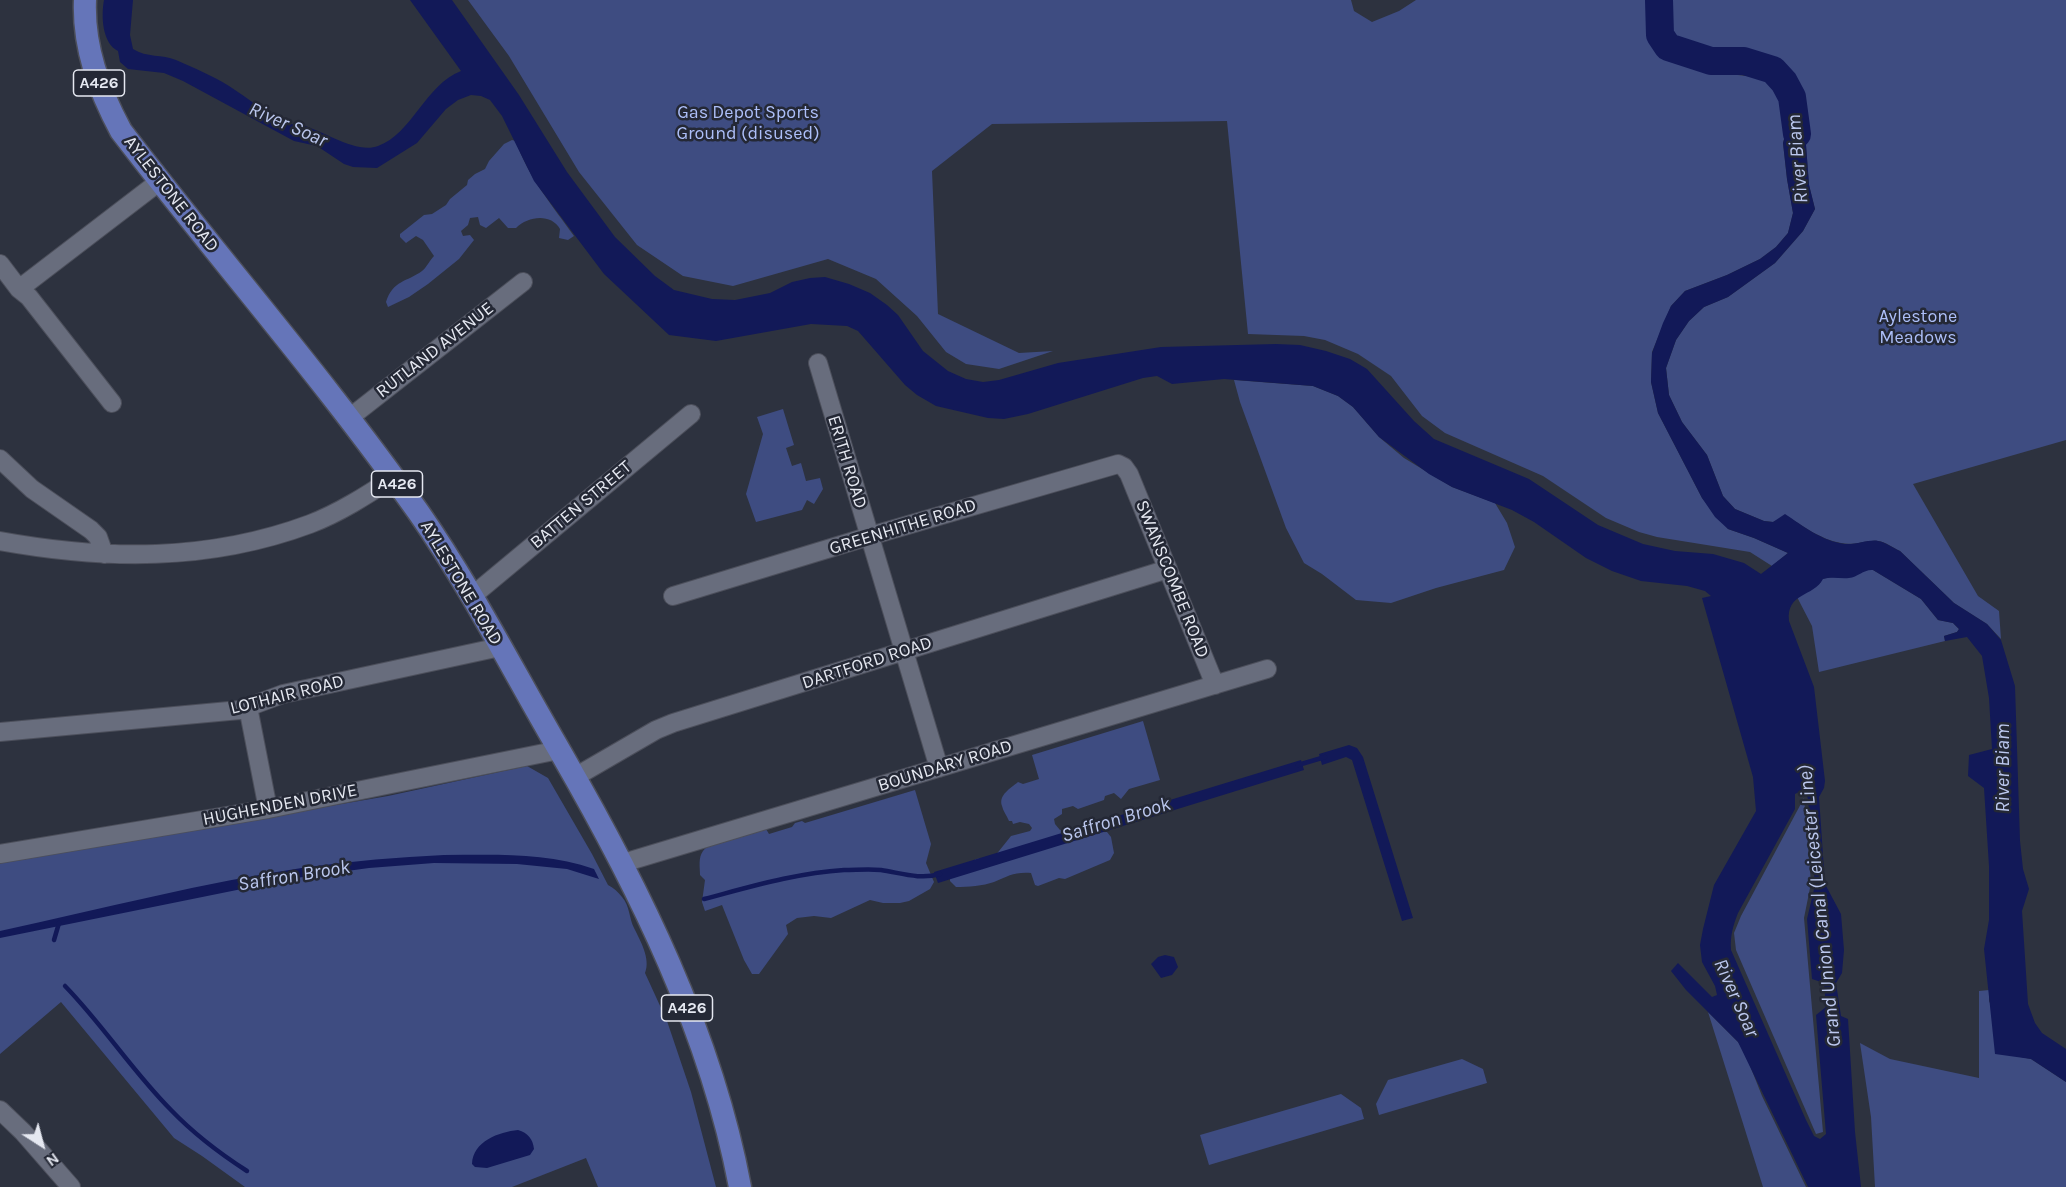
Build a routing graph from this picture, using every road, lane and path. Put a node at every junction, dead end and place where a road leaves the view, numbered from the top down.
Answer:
1 (84, 0) edge
2 (160, 181) junction
3 (0, 264) edge
4 (523, 282) dead end
5 (19, 289) junction
6 (818, 363) dead end
7 (112, 403) dead end
8 (691, 414) dead end
9 (348, 419) junction
10 (0, 459) edge
11 (1129, 474) joint
12 (393, 478) junction
13 (870, 536) junction
14 (0, 541) edge
15 (104, 554) junction
16 (1168, 569) junction
17 (673, 596) dead end
18 (471, 597) junction
19 (500, 647) junction
20 (903, 650) junction
21 (1267, 669) dead end
22 (1215, 685) junction
23 (248, 707) junction
24 (0, 732) edge
25 (559, 750) junction
26 (939, 768) junction
27 (575, 777) junction
28 (268, 809) junction
29 (0, 854) edge
30 (623, 863) junction
31 (0, 1110) edge
32 (71, 1187) edge
33 (740, 1187) edge

1 - 2 main road, AYLESTONE ROAD / A426
2 - 5 street
2 - 9 main road, AYLESTONE ROAD / A426
3 - 5 street
4 - 9 street, RUTLAND AVENUE
5 - 7 street
6 - 13 street, ERITH ROAD
8 - 18 street, BATTEN STREET
9 - 12 main road, AYLESTONE ROAD / A426
10 - 15 street
11 - 13 street, GREENHITHE ROAD
11 - 16 street, SWANSCOMBE ROAD
12 - 15 street
12 - 18 main road, AYLESTONE ROAD / A426
13 - 17 street, GREENHITHE ROAD
13 - 20 street, ERITH ROAD
14 - 15 street
16 - 20 street, DARTFORD ROAD
16 - 22 street, SWANSCOMBE ROAD
18 - 19 main road, AYLESTONE ROAD / A426
19 - 23 street, LOTHAIR ROAD
19 - 25 main road, AYLESTONE ROAD / A426
20 - 26 street, ERITH ROAD
20 - 27 street, DARTFORD ROAD
21 - 22 street, BOUNDARY ROAD
22 - 26 street, BOUNDARY ROAD
23 - 24 street, LOTHAIR ROAD
23 - 28 street
25 - 27 main road, AYLESTONE ROAD / A426
25 - 28 street, HUGHENDEN DRIVE
26 - 30 street, BOUNDARY ROAD
27 - 30 main road, AYLESTONE ROAD / A426
28 - 29 street, HUGHENDEN DRIVE
30 - 33 main road, AYLESTONE ROAD / A426
31 - 32 street

